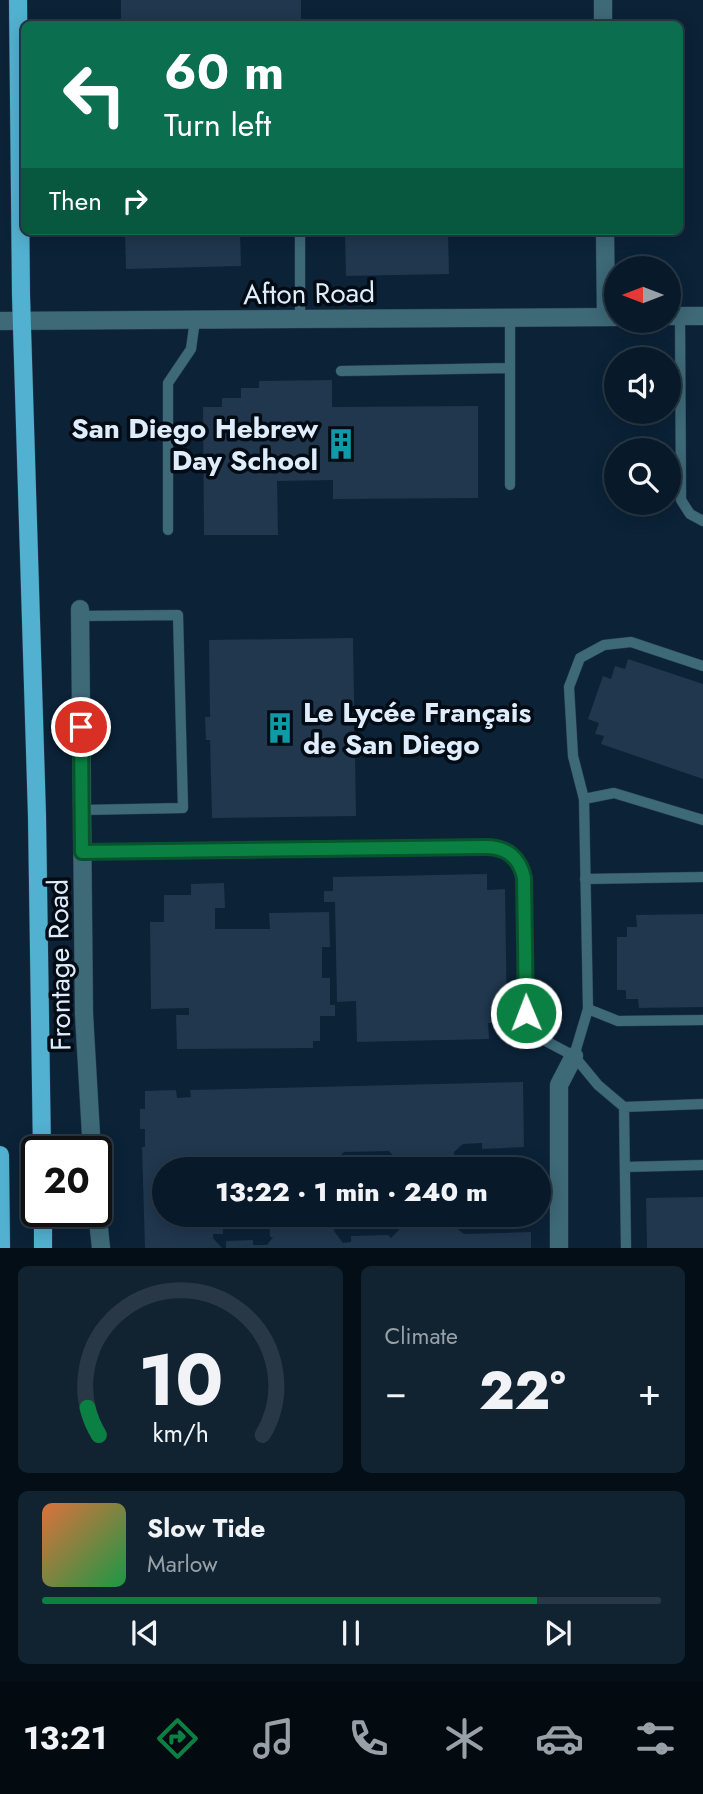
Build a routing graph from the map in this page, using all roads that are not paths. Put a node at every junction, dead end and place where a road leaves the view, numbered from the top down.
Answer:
1 (18, 0) edge
2 (603, 0) edge
3 (603, 21) edge
4 (300, 235) edge
5 (604, 235) edge
6 (606, 256) edge
7 (681, 316) edge
8 (703, 316) edge
9 (510, 317) junction
10 (604, 317) edge
11 (195, 320) junction
12 (300, 320) junction
13 (1, 321) edge
14 (22, 322) junction
15 (675, 333) edge
16 (510, 368) junction
17 (341, 371) dead end
18 (510, 485) dead end
19 (703, 521) edge
20 (168, 530) dead end
21 (80, 613) joint
22 (703, 666) edge
23 (584, 799) junction
24 (82, 810) junction
25 (703, 820) edge
26 (82, 852) junction
27 (703, 877) edge
28 (585, 878) junction
29 (588, 1009) junction
30 (703, 1020) edge
31 (573, 1056) junction
32 (703, 1104) edge
33 (624, 1107) junction
34 (42, 1136) edge
35 (91, 1136) edge
36 (0, 1155) edge
37 (703, 1165) edge
38 (625, 1167) junction
39 (43, 1227) edge
40 (99, 1227) edge
41 (1, 1248) edge
42 (43, 1248) edge
43 (101, 1248) edge
44 (559, 1248) edge
45 (626, 1248) edge

1 - 14 main road
2 - 3 street
4 - 12 lane
5 - 6 street
7 - 8 street
9 - 10 street, Afton Road
9 - 12 street, Afton Road
9 - 16 lane
11 - 12 street, Afton Road
11 - 14 street, Afton Road
11 - 20 lane
13 - 14 street, Afton Road
14 - 34 main road
15 - 19 lane
16 - 17 lane
16 - 18 lane
21 - 24 street, Frontage Road
21 - 24 lane
22 - 23 lane
23 - 25 lane
23 - 28 lane
24 - 26 street, Frontage Road
26 - 31 lane
26 - 35 street, Frontage Road
27 - 28 lane
28 - 29 lane
29 - 30 lane
29 - 31 lane
31 - 33 lane
31 - 44 street
32 - 33 lane
33 - 38 lane
36 - 41 main road
37 - 38 lane
38 - 45 lane
39 - 42 main road
40 - 43 street

